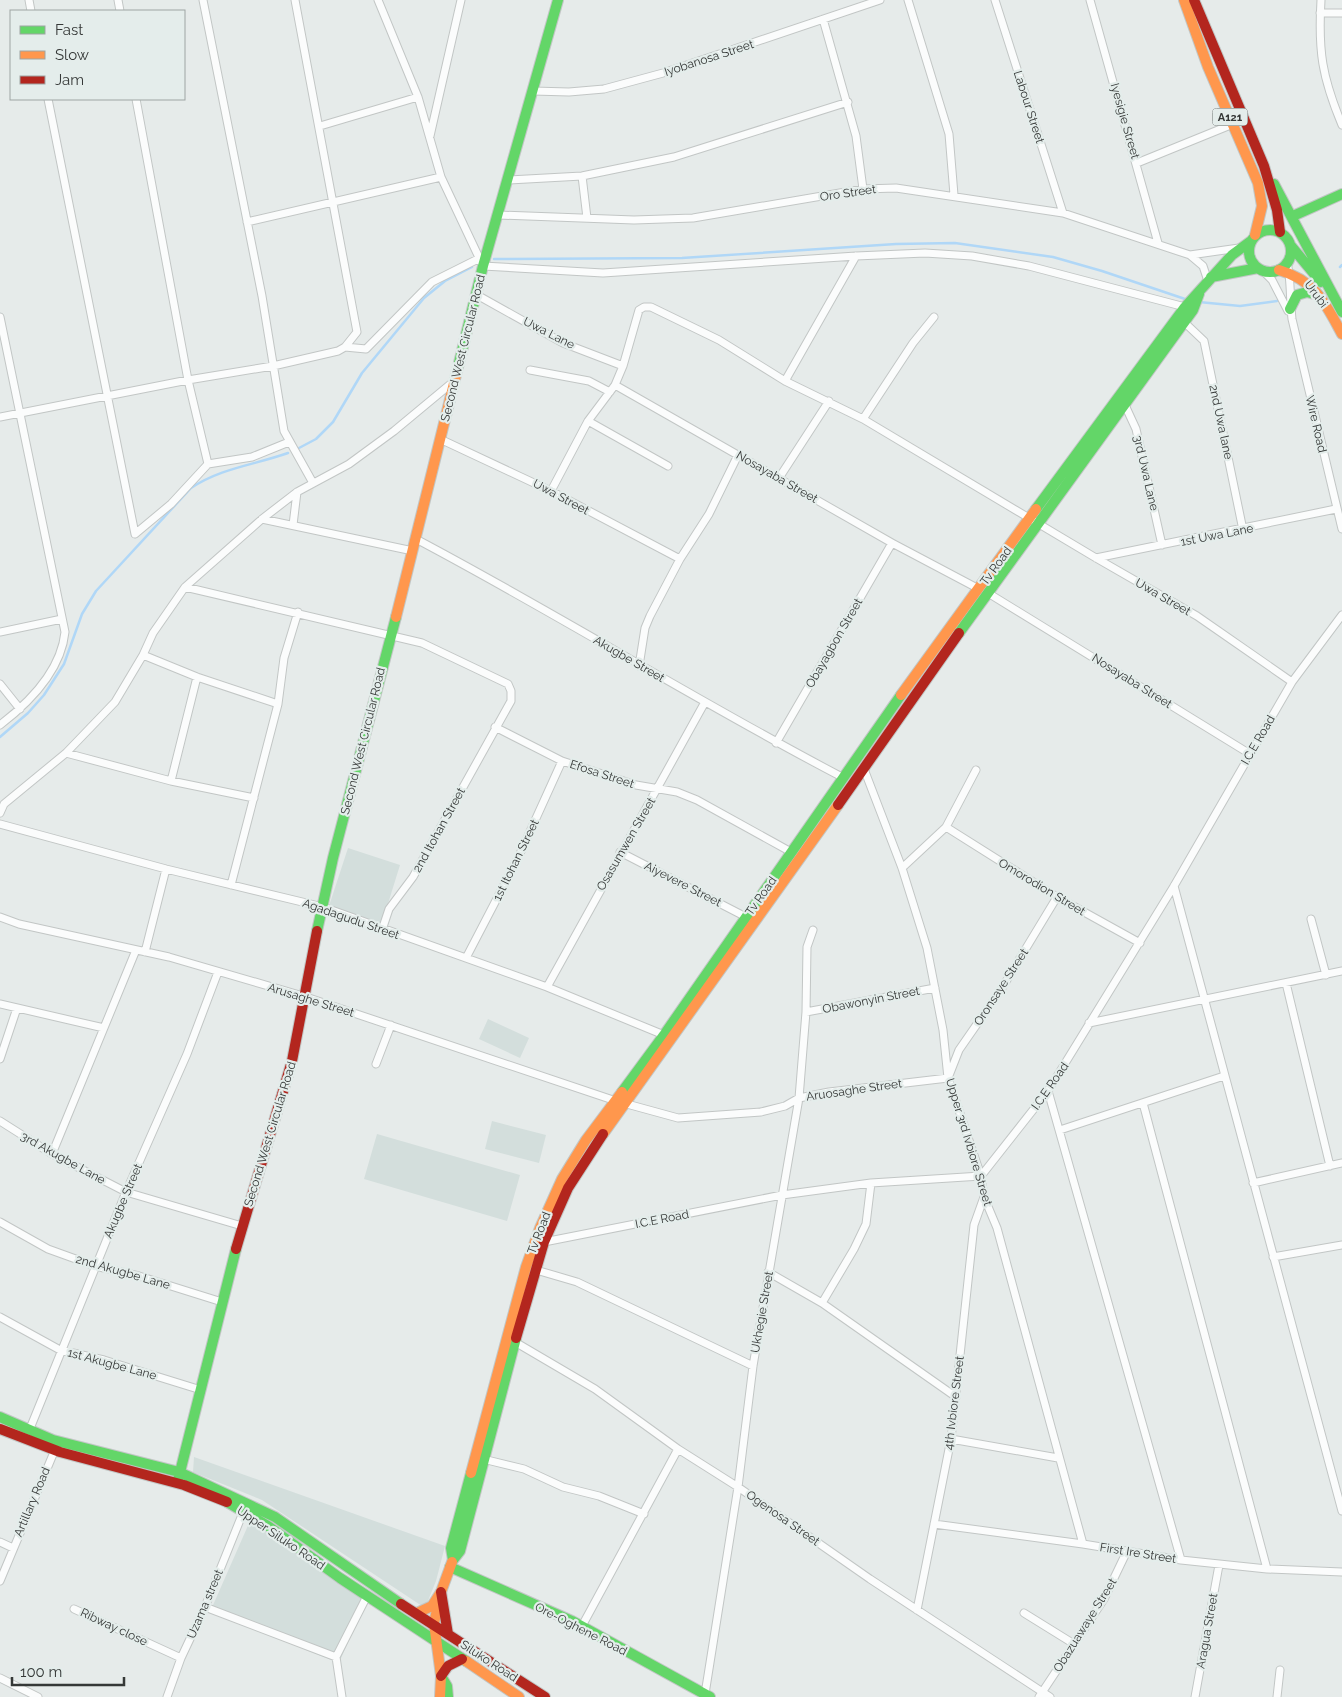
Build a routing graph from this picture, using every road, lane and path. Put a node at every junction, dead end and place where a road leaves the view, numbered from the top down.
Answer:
1 (203, 0) edge
2 (295, 0) edge
3 (378, 0) edge
4 (461, 0) edge
5 (558, 0) edge
6 (880, 0) edge
7 (908, 0) edge
8 (995, 0) edge
9 (1090, 0) edge
10 (1184, 0) edge
11 (1194, 0) edge
12 (1321, 0) edge
13 (1320, 13) junction
14 (1342, 13) edge
15 (823, 19) junction
16 (533, 91) junction
17 (418, 97) junction
18 (48, 100) edge
19 (136, 100) edge
20 (848, 102) junction
21 (1233, 124) junction
22 (1342, 125) edge
23 (320, 126) junction
24 (430, 136) junction
25 (1138, 163) junction
26 (1264, 166) junction
27 (582, 176) junction
28 (441, 177) junction
29 (509, 180) junction
30 (863, 190) junction
31 (1342, 194) edge
32 (954, 195) junction
33 (334, 202) junction
34 (1063, 213) junction
35 (499, 215) junction
36 (1293, 216) junction
37 (587, 218) junction
38 (247, 222) junction
39 (1280, 232) junction
40 (1253, 238) junction
41 (1158, 243) junction
42 (1291, 246) junction
43 (1239, 248) junction
44 (1190, 255) junction
45 (856, 256) junction
46 (481, 262) junction
47 (1289, 268) junction
48 (1261, 270) junction
49 (1210, 279) junction
50 (1329, 291) junction
51 (1199, 294) junction
52 (1318, 294) junction
53 (477, 295) junction
54 (1185, 307) junction
55 (1341, 311) edge
56 (1291, 314) junction
57 (0, 317) edge
58 (934, 317) dead end
59 (1184, 322) junction
60 (1342, 334) edge
61 (345, 347) junction
62 (273, 366) junction
63 (623, 366) junction
64 (530, 370) dead end
65 (188, 380) junction
66 (454, 382) junction
67 (785, 382) junction
68 (615, 385) junction
69 (610, 392) junction
70 (107, 397) junction
71 (829, 401) junction
72 (1124, 403) junction
73 (18, 414) junction
74 (0, 417) edge
75 (863, 419) junction
76 (588, 421) junction
77 (440, 439) junction
78 (289, 442) junction
79 (738, 455) junction
80 (208, 464) junction
81 (668, 466) dead end
82 (779, 478) junction
83 (313, 483) junction
84 (551, 491) junction
85 (297, 492) junction
86 (1336, 509) junction
87 (262, 519) junction
88 (1035, 520) junction
89 (293, 525) junction
90 (1243, 530) junction
91 (1342, 530) edge
92 (416, 539) junction
93 (892, 543) junction
94 (1162, 546) junction
95 (413, 551) junction
96 (1096, 558) junction
97 (680, 559) junction
98 (185, 587) junction
99 (984, 591) junction
100 (298, 612) junction
101 (1342, 615) edge
102 (62, 619) junction
103 (0, 632) edge
104 (390, 634) junction
105 (143, 655) junction
106 (639, 666) junction
107 (197, 677) junction
108 (1292, 682) junction
109 (0, 684) edge
110 (705, 702) junction
111 (278, 704) junction
112 (20, 709) junction
113 (0, 725) edge
114 (495, 727) junction
115 (878, 727) junction
116 (890, 732) junction
117 (776, 743) junction
118 (66, 753) junction
119 (1250, 754) junction
120 (562, 761) junction
121 (864, 769) junction
122 (976, 770) dead end
123 (842, 777) junction
124 (171, 781) junction
125 (656, 790) junction
126 (254, 798) junction
127 (0, 813) edge
128 (0, 824) edge
129 (946, 827) junction
130 (620, 852) junction
131 (791, 852) junction
132 (902, 868) junction
133 (166, 869) junction
134 (231, 885) junction
135 (1174, 886) junction
136 (1057, 898) junction
137 (323, 908) junction
138 (0, 917) edge
139 (746, 917) junction
140 (1311, 919) dead end
141 (382, 930) junction
142 (814, 930) dead end
143 (1140, 943) junction
144 (136, 950) junction
145 (145, 952) junction
146 (466, 958) junction
147 (1342, 971) edge
148 (218, 972) junction
149 (1326, 975) junction
150 (1286, 983) junction
151 (547, 987) junction
152 (936, 988) junction
153 (303, 996) junction
154 (1204, 999) junction
155 (0, 1004) edge
156 (17, 1008) junction
157 (806, 1012) junction
158 (1089, 1023) junction
159 (391, 1025) junction
160 (104, 1028) junction
161 (664, 1035) junction
162 (0, 1059) edge
163 (376, 1064) dead end
164 (1224, 1076) junction
165 (948, 1078) junction
166 (1048, 1091) junction
167 (799, 1098) junction
168 (620, 1103) junction
169 (1143, 1103) junction
170 (0, 1122) edge
171 (1060, 1130) junction
172 (52, 1154) junction
173 (1342, 1163) edge
174 (1330, 1166) junction
175 (981, 1176) junction
176 (871, 1183) junction
177 (1253, 1183) junction
178 (126, 1192) junction
179 (782, 1195) junction
180 (984, 1197) junction
181 (0, 1222) edge
182 (242, 1226) junction
183 (544, 1242) junction
184 (1342, 1245) edge
185 (1273, 1257) junction
186 (95, 1266) junction
187 (536, 1270) junction
188 (768, 1272) junction
189 (222, 1302) junction
190 (822, 1303) junction
191 (0, 1317) edge
192 (515, 1342) junction
193 (60, 1350) junction
194 (753, 1366) junction
195 (201, 1390) junction
196 (956, 1396) junction
197 (0, 1417) edge
198 (0, 1429) edge
199 (29, 1432) junction
200 (951, 1439) junction
201 (678, 1449) junction
202 (54, 1452) junction
203 (1058, 1458) junction
204 (483, 1459) junction
205 (179, 1472) junction
206 (177, 1483) junction
207 (738, 1486) junction
208 (244, 1510) junction
209 (1342, 1511) edge
210 (644, 1514) junction
211 (934, 1524) junction
212 (0, 1542) edge
213 (1083, 1544) junction
214 (13, 1548) junction
215 (1128, 1551) junction
216 (1181, 1560) junction
217 (451, 1564) junction
218 (1219, 1565) junction
219 (1267, 1569) junction
220 (1342, 1572) edge
221 (0, 1581) edge
222 (441, 1592) junction
223 (367, 1596) junction
224 (205, 1607) junction
225 (74, 1609) dead end
226 (918, 1610) junction
227 (1024, 1613) dead end
228 (417, 1614) junction
229 (434, 1623) junction
230 (582, 1626) junction
231 (448, 1634) junction
232 (435, 1640) junction
233 (1074, 1644) junction
234 (336, 1657) junction
235 (181, 1658) junction
236 (462, 1659) junction
237 (1280, 1670) dead end
238 (441, 1676) junction
239 (0, 1678) edge
240 (1041, 1695) edge
241 (708, 1696) edge
242 (38, 1697) edge
243 (167, 1697) edge
244 (342, 1697) edge
245 (440, 1697) edge
246 (448, 1697) edge
247 (520, 1697) edge
248 (545, 1697) edge
249 (1050, 1697) edge
250 (1195, 1697) edge
251 (1277, 1697) edge

1 - 38 street
2 - 23 street
3 - 17 street
4 - 24 street
5 - 16 main road, Second West Circular Road
6 - 15 street, Iyobanosa Street
7 - 32 street
8 - 34 street, Labour Street
9 - 25 street, Iyesigie Street
10 - 21 main road, A121
11 - 26 main road, A121
12 - 13 street
13 - 14 street
13 - 22 street
15 - 16 street, Iyobanosa Street
15 - 20 street
16 - 29 main road, Second West Circular Road
17 - 23 street
17 - 24 street
18 - 70 street
19 - 65 street
20 - 27 street
20 - 30 street
21 - 25 street
21 - 40 main road, A121
23 - 33 street
24 - 28 street
25 - 41 street, Iyesigie Street
26 - 36 main road, A121
26 - 39 main road, A121
27 - 29 street
27 - 37 street
28 - 33 street
28 - 46 street
29 - 35 main road, Second West Circular Road
30 - 32 street, Oro Street
30 - 37 street, Oro Street
31 - 36 main road
32 - 34 street, Oro Street
33 - 38 street
33 - 61 street
34 - 41 street, Oro Street
35 - 37 street, Oro Street
35 - 46 main road, Second West Circular Road
36 - 50 main road, A121
38 - 62 street
39 - 40 main road
39 - 42 main road, A121
40 - 43 main road, Tv Road
40 - 48 main road, A121
41 - 44 street, Oro Street
42 - 47 main road
42 - 50 main road, A121
43 - 44 street, Oro Street
43 - 49 main road, Tv Road
44 - 49 street, Oro Street
45 - 46 street
45 - 54 street
45 - 67 street
46 - 53 main road, Second West Circular Road
46 - 61 street
47 - 48 main road, Urubi
47 - 52 main road, Urubi
47 - 56 street, Wire Road
48 - 49 main road
48 - 56 street, Wire Road
49 - 51 main road, Tv Road
50 - 55 main road, A121
51 - 54 main road, Tv Road
51 - 59 main road, Tv Road
52 - 56 main road
52 - 60 main road, Urubi
53 - 63 street, Uwa Lane
53 - 66 main road, Second West Circular Road
54 - 88 main road, Tv Road
56 - 86 street, Wire Road
57 - 73 street
58 - 75 street
59 - 72 main road, Tv Road
59 - 90 street, 2nd Uwa lane
61 - 62 street
62 - 65 street
62 - 78 street
63 - 67 street, Uwa Street
63 - 68 street
64 - 69 street
65 - 70 street
65 - 80 street
66 - 77 main road, Second West Circular Road
66 - 83 street
67 - 71 street, Uwa Street
68 - 69 street
68 - 79 street, Nosayaba Street
69 - 76 street
70 - 73 street
70 - 80 street
71 - 75 street, Uwa Street
71 - 82 street
72 - 88 main road, Tv Road
72 - 94 street, 3rd Uwa Lane
73 - 74 street
73 - 102 street
75 - 88 street, Uwa Street
76 - 81 street
76 - 84 street
77 - 84 street, Uwa Street
77 - 92 main road, Second West Circular Road
78 - 80 street
78 - 83 street
79 - 82 street, Nosayaba Street
79 - 97 street
82 - 93 street, Nosayaba Street
83 - 85 street
84 - 97 street, Uwa Street
85 - 87 street
85 - 89 street
86 - 90 street, 1st Uwa Lane
86 - 91 street, Wire Road
87 - 89 street
87 - 98 street
88 - 96 street, Uwa Street
88 - 99 main road, Tv Road
89 - 95 street
90 - 94 street, 1st Uwa Lane
92 - 95 main road, Second West Circular Road
92 - 106 street, Akugbe Street
93 - 99 street, Nosayaba Street
93 - 117 street, Obayagbon Street
94 - 96 street, 1st Uwa Lane
95 - 104 main road, Second West Circular Road
96 - 108 street, Uwa Street
97 - 106 street
98 - 100 street
98 - 105 street
99 - 115 main road, Tv Road
99 - 116 main road, Tv Road
99 - 119 street, Nosayaba Street
100 - 104 street
100 - 111 street
101 - 108 street, I.C.E Road
102 - 103 street
102 - 112 street
104 - 114 street, 2nd Itohan Street
104 - 137 main road, Second West Circular Road
105 - 107 street
105 - 118 street
106 - 110 street, Akugbe Street
107 - 111 street
107 - 124 street
108 - 119 street, I.C.E Road
109 - 112 street
110 - 117 street, Akugbe Street
110 - 125 street, Osasumwen Street
111 - 126 street
112 - 113 street
114 - 120 street, Efosa Street
114 - 141 street, 2nd Itohan Street
115 - 116 main road
115 - 123 main road, Tv Road
116 - 121 main road, Tv Road
117 - 123 street, Akugbe Street
118 - 124 street
118 - 127 street
119 - 135 street, I.C.E Road
120 - 125 street, Efosa Street
120 - 146 street, 1st Itohan Street
121 - 132 street, Upper 3rd Ivbiore Street
121 - 168 main road, Tv Road
122 - 129 street
123 - 131 main road, Tv Road
124 - 126 street
125 - 130 street, Osasumwen Street
125 - 131 street, Efosa Street
126 - 134 street
128 - 133 street, Agadagudu Street
129 - 132 street
129 - 136 street, Omorodion Street
130 - 139 street, Aiyevere Street
130 - 151 street, Osasumwen Street
131 - 139 main road, Tv Road
132 - 152 street, Upper 3rd Ivbiore Street
133 - 134 street, Agadagudu Street
133 - 145 street
134 - 137 street, Agadagudu Street
135 - 143 street, I.C.E Road
135 - 154 street
136 - 143 street, Omorodion Street
136 - 165 street, Oronsaye Street
137 - 141 street, Agadagudu Street
137 - 153 main road, Second West Circular Road
138 - 144 street, Arusaghe Street
139 - 161 main road, Tv Road
140 - 149 street
141 - 146 street, Agadagudu Street
142 - 157 street, Ukhegie Street
143 - 158 street, I.C.E Road
144 - 145 street, Arusaghe Street
144 - 160 street
145 - 148 street, Arusaghe Street
146 - 151 street, Agadagudu Street
147 - 149 street
148 - 153 street, Arusaghe Street
148 - 178 street, Akugbe Street
149 - 150 street
150 - 154 street
150 - 174 street
151 - 161 street, Agadagudu Street
152 - 157 street, Obawonyin Street
152 - 165 street, Upper 3rd Ivbiore Street
153 - 159 street, Arusaghe Street
153 - 182 main road, Second West Circular Road
154 - 158 street
154 - 164 street
155 - 156 street
156 - 160 street
156 - 162 street
157 - 167 street, Ukhegie Street
158 - 166 street, I.C.E Road
159 - 163 street
159 - 168 street, Arusaghe Street
160 - 172 street
161 - 168 main road, Tv Road
164 - 169 street
164 - 177 street
165 - 167 street, Aruosaghe Street
165 - 175 street, Upper 3rd Ivbiore Street
166 - 171 street
166 - 175 street, I.C.E Road
167 - 168 street, Aruosaghe Street
167 - 179 street, Ukhegie Street
168 - 183 main road, Tv Road
168 - 217 main road, Tv Road
169 - 171 street
169 - 219 street
170 - 172 street, 3rd Akugbe Lane
171 - 216 street
172 - 178 street, 3rd Akugbe Lane
173 - 174 street
174 - 177 street
175 - 176 street, I.C.E Road
175 - 180 street, Upper 3rd Ivbiore Street
176 - 179 street, I.C.E Road
176 - 190 street
177 - 185 street
178 - 182 street, 3rd Akugbe Lane
178 - 186 street, Akugbe Street
179 - 183 street, I.C.E Road
179 - 188 street, Ukhegie Street
180 - 196 street, 4th Ivbiore Street
180 - 203 street, Upper 3rd Ivbiore Street
181 - 186 street, 2nd Akugbe Lane
182 - 189 main road, Second West Circular Road
183 - 187 main road, Tv Road
184 - 185 street
185 - 209 street
186 - 189 street, 2nd Akugbe Lane
186 - 193 street, Akugbe Street
187 - 192 main road, Tv Road
187 - 194 street
188 - 190 street
188 - 194 street, Ukhegie Street
189 - 195 main road, Second West Circular Road
190 - 196 street
191 - 193 street, 1st Akugbe Lane
192 - 201 street, Ogenosa Street
192 - 204 main road, Tv Road
193 - 195 street, 1st Akugbe Lane
193 - 199 street, Akugbe Street
194 - 207 street, Ukhegie Street
195 - 205 main road, Second West Circular Road
196 - 200 street, 4th Ivbiore Street
197 - 199 main road, Upper Siluko Road
198 - 202 main road, Upper Siluko Road
199 - 205 main road, Upper Siluko Road
200 - 203 street
200 - 211 street, 4th Ivbiore Street
201 - 207 street, Ogenosa Street
201 - 210 street
202 - 206 main road, Upper Siluko Road
202 - 214 street, Artillary Road
203 - 213 street, Upper 3rd Ivbiore Street
204 - 210 street
204 - 217 main road, Tv Road
205 - 206 main road, Second West Circular Road
205 - 228 main road, Upper Siluko Road
206 - 208 main road, Upper Siluko Road
207 - 226 street, Ogenosa Street
207 - 241 street, Ukhegie Street
208 - 223 main road, Upper Siluko Road
208 - 224 street, Uzama street
210 - 230 street
211 - 213 street, First Ire Street
211 - 226 street, 4th Ivbiore Street
212 - 214 street
213 - 215 street, First Ire Street
214 - 221 street, Artillary Road
215 - 216 street, First Ire Street
215 - 233 street, Obazuawaye Street
216 - 218 street, First Ire Street
217 - 222 main road, Tv Road
217 - 230 main road, Ore-Oghene Road
218 - 219 street, First Ire Street
218 - 250 street, Aragua Street
219 - 220 street, First Ire Street
222 - 228 main road
222 - 229 main road, Tv Road
222 - 231 main road
223 - 232 main road, Upper Siluko Road
223 - 234 street
224 - 234 street
224 - 235 street, Uzama street
225 - 235 street, Ribway close
226 - 240 street, Ogenosa Street
227 - 233 street
228 - 229 main road, Upper Siluko Road
229 - 231 main road, Siluko Road
229 - 232 main road, Tv Road
230 - 241 main road, Ore-Oghene Road
231 - 248 main road, Siluko Road
232 - 236 main road, Siluko Road
232 - 238 main road, Tv Road
233 - 240 street, Obazuawaye Street
234 - 244 street
235 - 243 street, Uzama street
236 - 238 main road
236 - 247 main road, Siluko Road
237 - 251 street
238 - 245 main road
238 - 246 main road
239 - 242 street
240 - 249 street, Ogenosa Street

